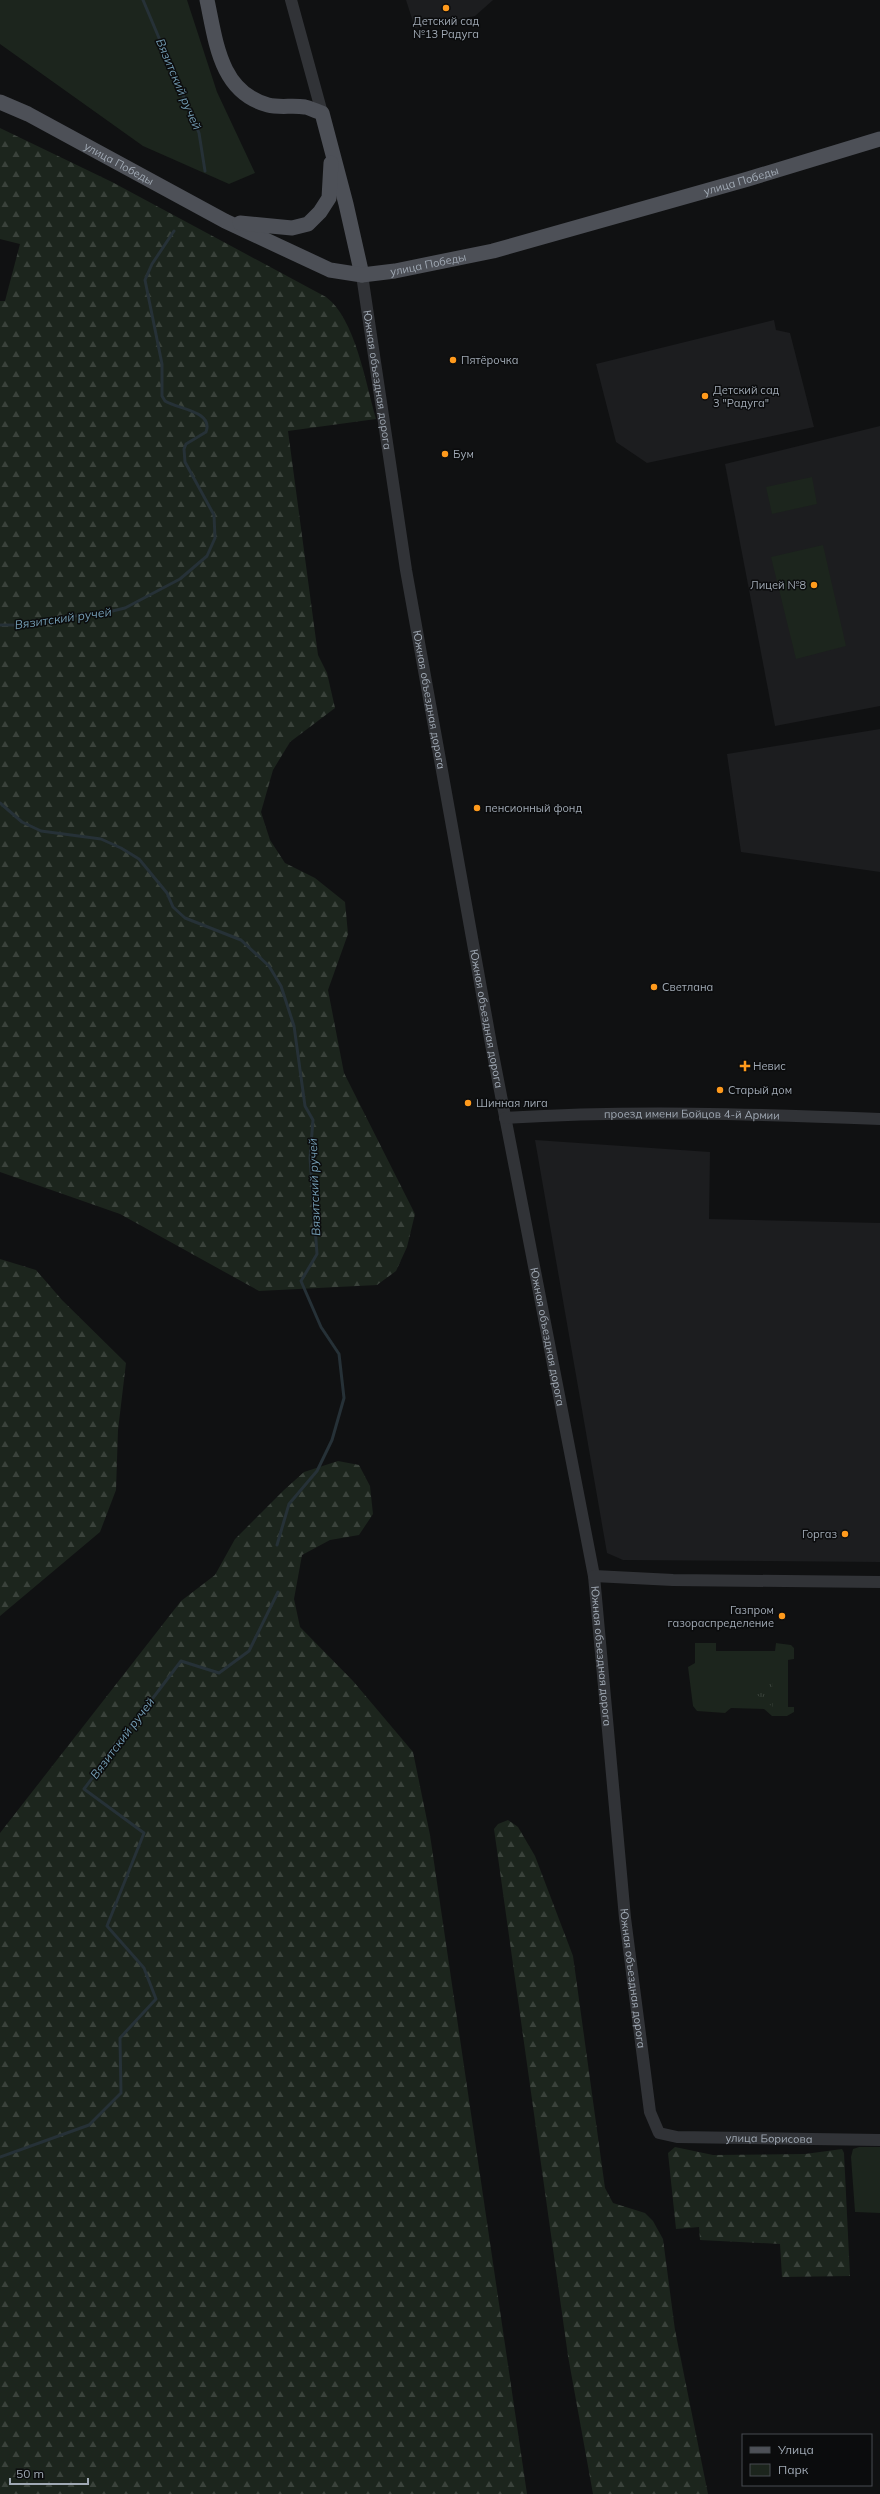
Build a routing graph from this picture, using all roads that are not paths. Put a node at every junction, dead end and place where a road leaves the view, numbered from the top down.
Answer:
1 (207, 0) edge
2 (291, 0) edge
3 (0, 102) edge
4 (322, 113) junction
5 (880, 138) edge
6 (332, 151) junction
7 (225, 221) junction
8 (362, 275) junction
9 (505, 1118) junction
10 (880, 1119) edge
11 (594, 1576) junction
12 (880, 1582) edge
13 (659, 2133) joint
14 (880, 2140) edge

1 - 4 main road
2 - 4 street
3 - 7 main road, улица Победы
4 - 6 main road, Южная объездная дорога
5 - 8 main road, улица Победы
6 - 7 main road
6 - 8 main road, Южная объездная дорога
7 - 8 main road, улица Победы
8 - 9 street, Южная объездная дорога
9 - 10 street, проезд имени Бойцов 4-й Армии
9 - 11 street, Южная объездная дорога
11 - 12 street
11 - 13 street, Южная объездная дорога
13 - 14 street, улица Борисова

